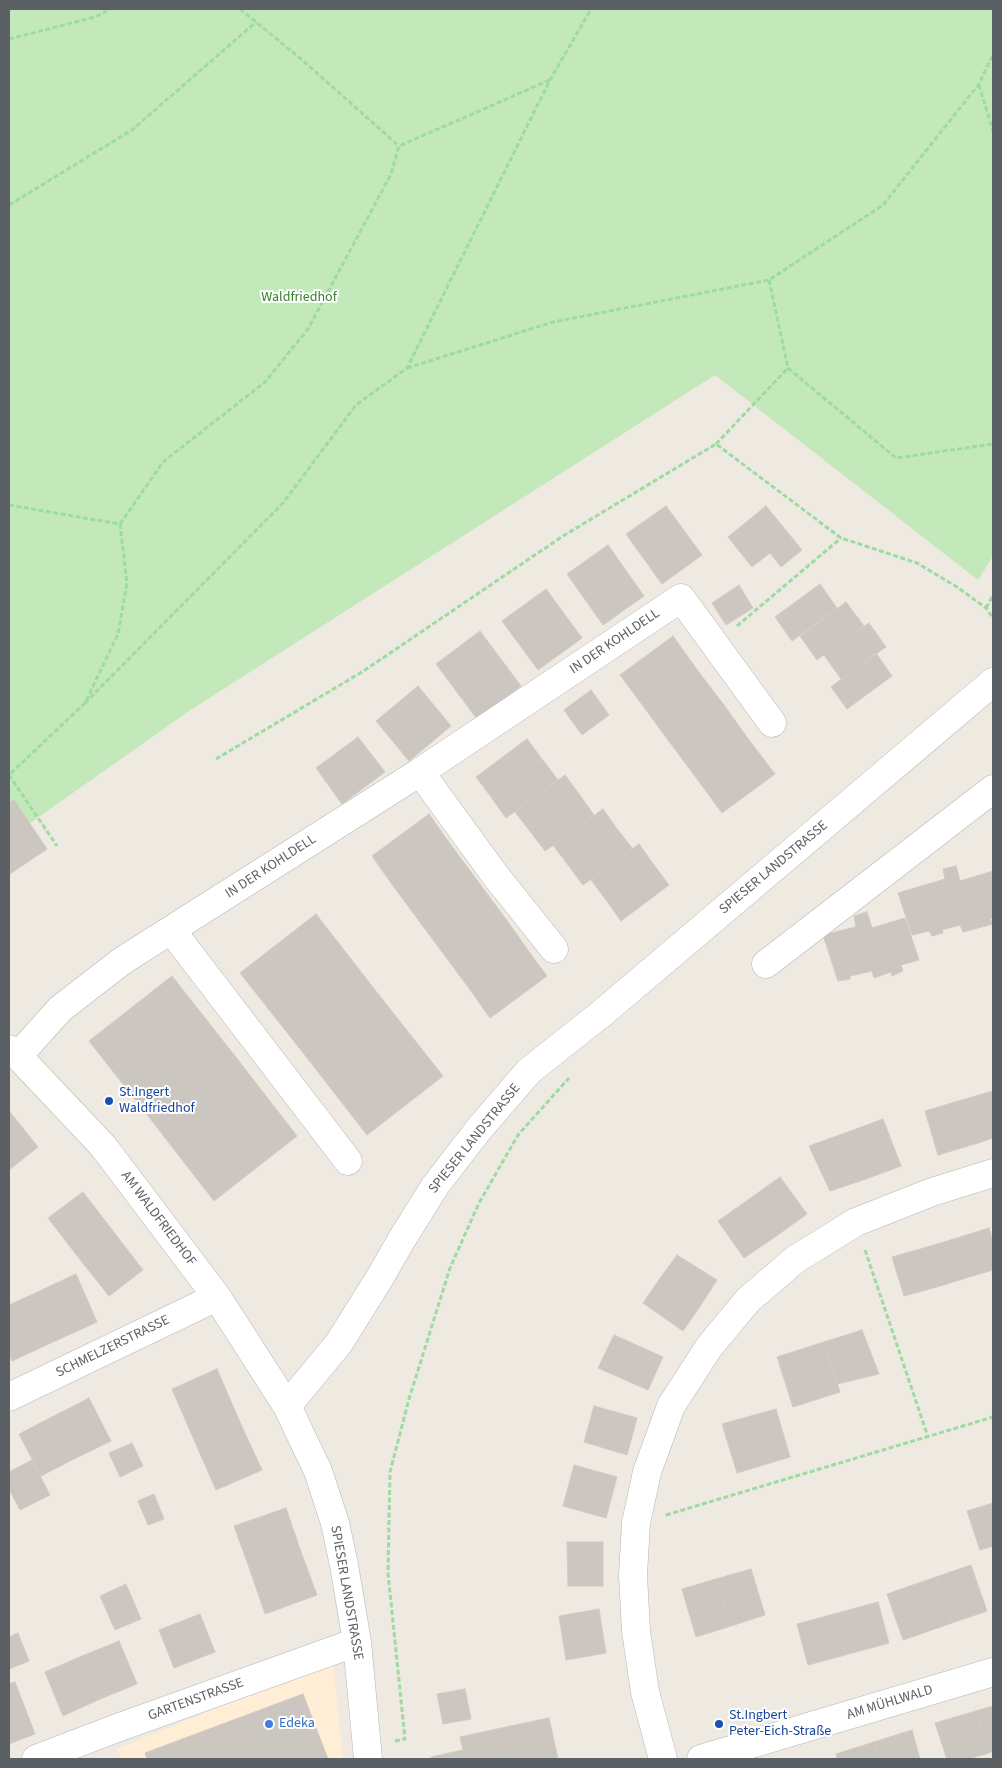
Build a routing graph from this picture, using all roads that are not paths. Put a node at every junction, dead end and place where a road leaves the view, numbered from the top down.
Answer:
1 (993, 682) edge
2 (772, 723) dead end
3 (420, 772) junction
4 (993, 790) edge
5 (172, 931) junction
6 (554, 949) dead end
7 (766, 964) dead end
8 (13, 1052) edge
9 (348, 1161) dead end
10 (993, 1173) edge
11 (217, 1297) junction
12 (9, 1397) edge
13 (287, 1406) junction
14 (357, 1642) junction
15 (993, 1672) edge
16 (368, 1754) edge
17 (36, 1759) edge
18 (663, 1759) edge
19 (700, 1759) edge

1 - 13 street, SPIESER LANDSTRASSE
2 - 3 street, IN DER KOHLDELL
3 - 5 street, IN DER KOHLDELL
3 - 6 street
4 - 7 street
5 - 8 street, IN DER KOHLDELL
5 - 9 street
8 - 11 street, AM WALDFRIEDHOF
10 - 18 street
11 - 12 street, SCHMELZERSTRASSE
11 - 13 street, AM WALDFRIEDHOF
13 - 14 street, SPIESER LANDSTRASSE
14 - 16 street, SPIESER LANDSTRASSE
14 - 17 street, GARTENSTRASSE
15 - 19 street, AM MÜHLWALD

